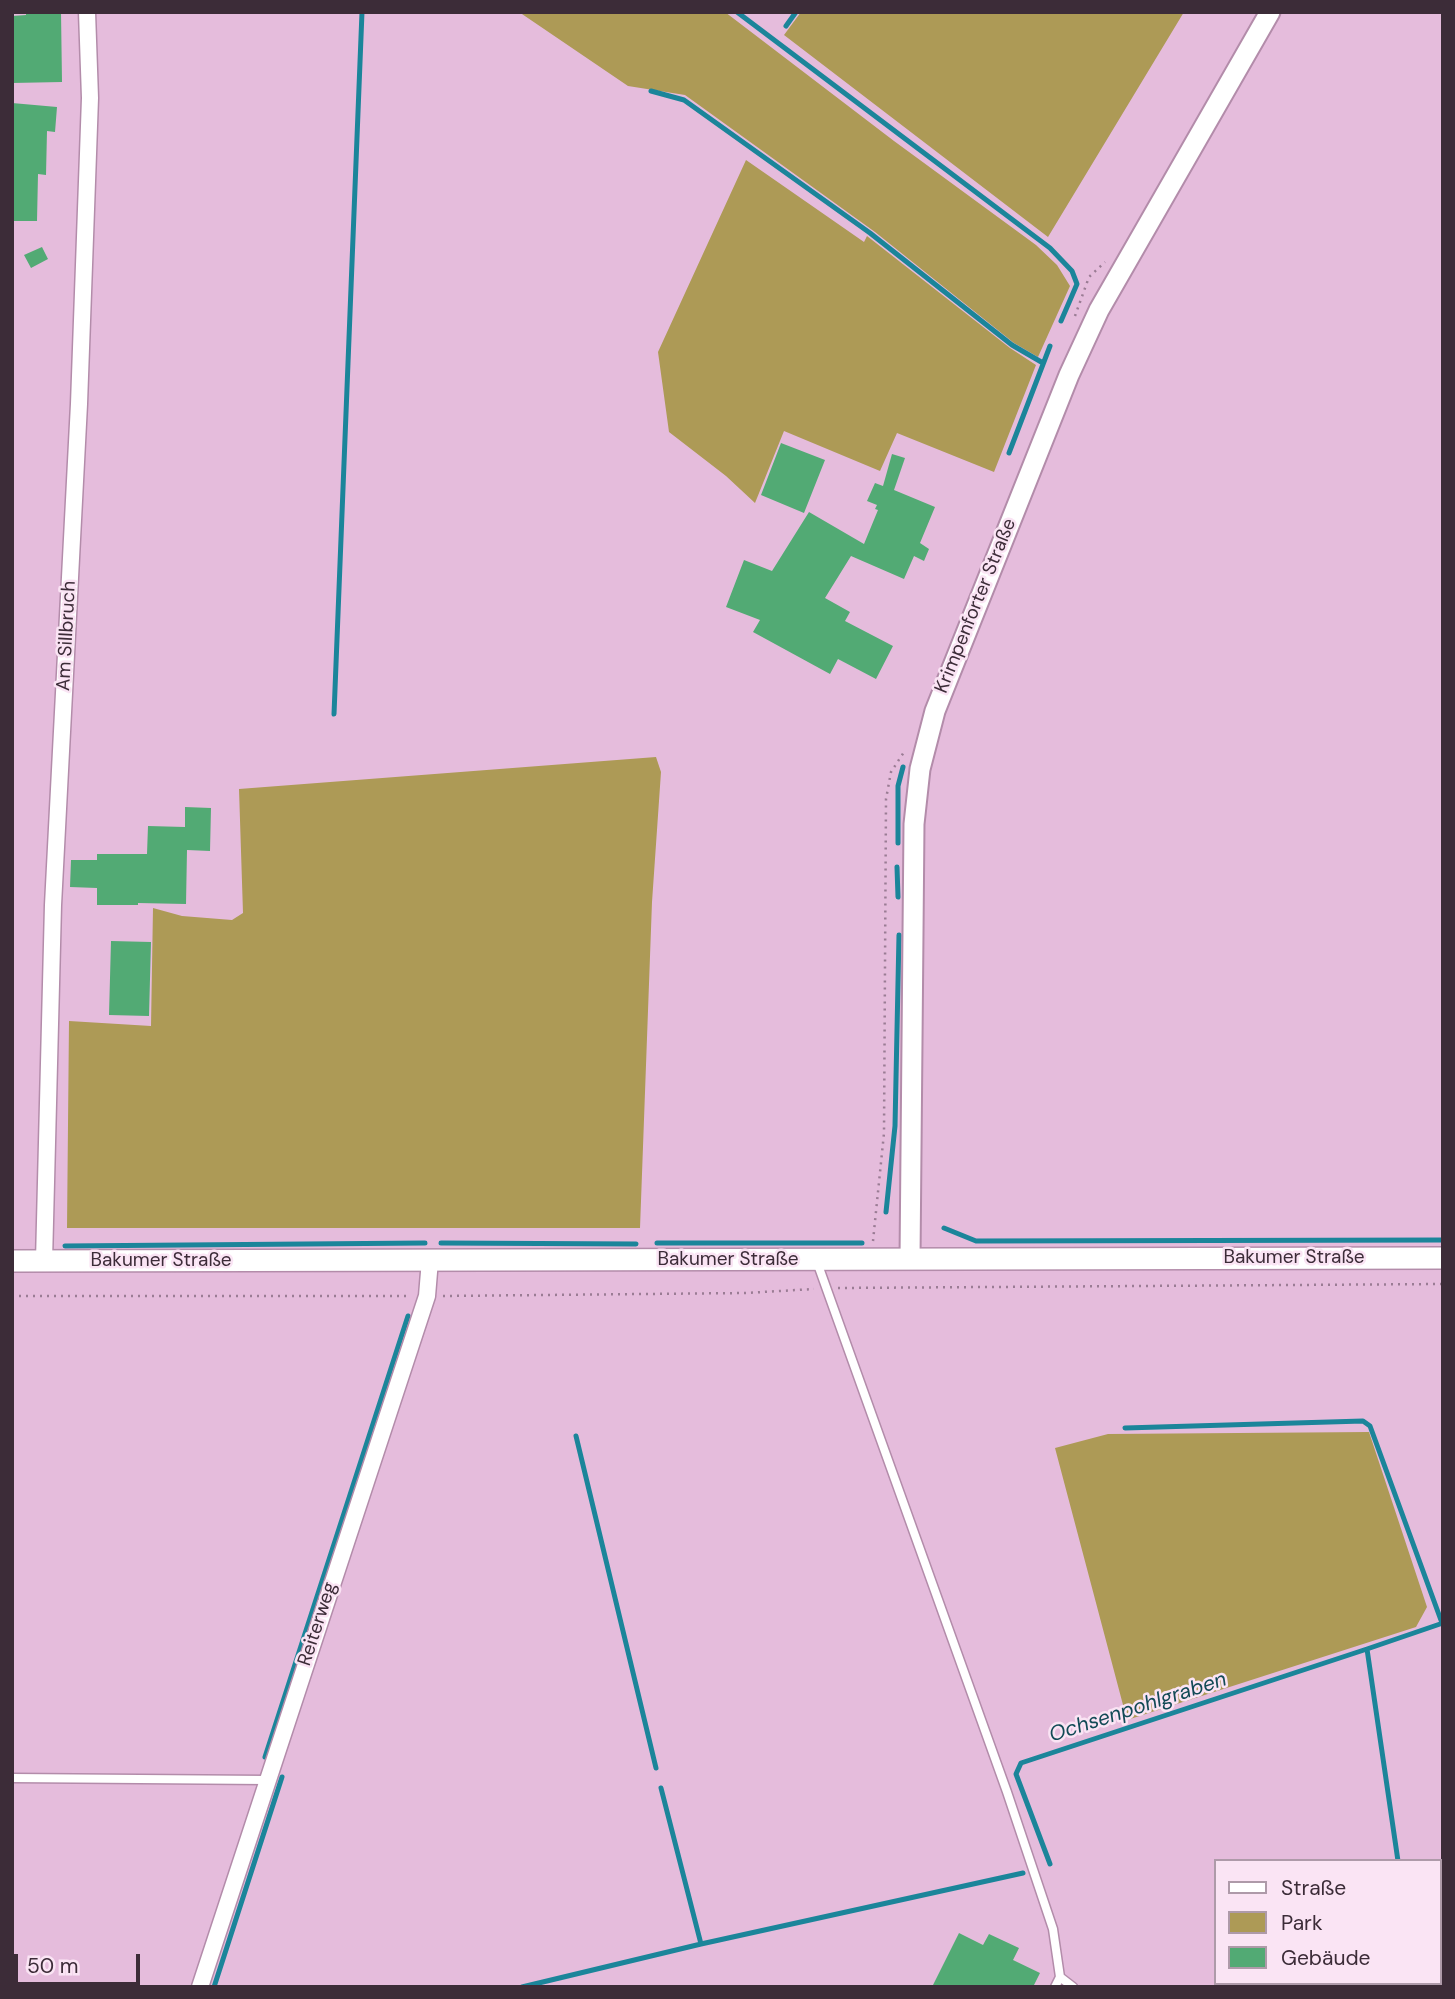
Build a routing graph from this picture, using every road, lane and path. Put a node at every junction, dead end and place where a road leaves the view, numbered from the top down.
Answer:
1 (87, 12) edge
2 (1270, 12) edge
3 (886, 799) dead end
4 (1443, 1258) edge
5 (871, 1259) junction
6 (910, 1259) junction
7 (430, 1260) junction
8 (816, 1260) junction
9 (12, 1261) edge
10 (44, 1261) junction
11 (1443, 1284) edge
12 (827, 1289) junction
13 (12, 1296) edge
14 (427, 1296) junction
15 (12, 1778) edge
16 (267, 1780) junction
17 (1060, 1977) junction
18 (200, 1987) edge
19 (1055, 1987) edge
20 (1073, 1987) edge

1 - 10 street, Am Sillbruch
2 - 6 street, Krimpenforter Straße
3 - 5 path
4 - 6 main road, Bakumer Straße
5 - 6 main road, Bakumer Straße
5 - 8 main road, Bakumer Straße
7 - 8 main road, Bakumer Straße
7 - 10 main road, Bakumer Straße
7 - 14 street, Reiterweg
8 - 12 lane
9 - 10 main road, Bakumer Straße
11 - 12 path
12 - 14 path
12 - 17 lane
13 - 14 path
14 - 16 street, Reiterweg
15 - 16 lane
16 - 18 street, Reiterweg
17 - 19 lane
17 - 20 lane

